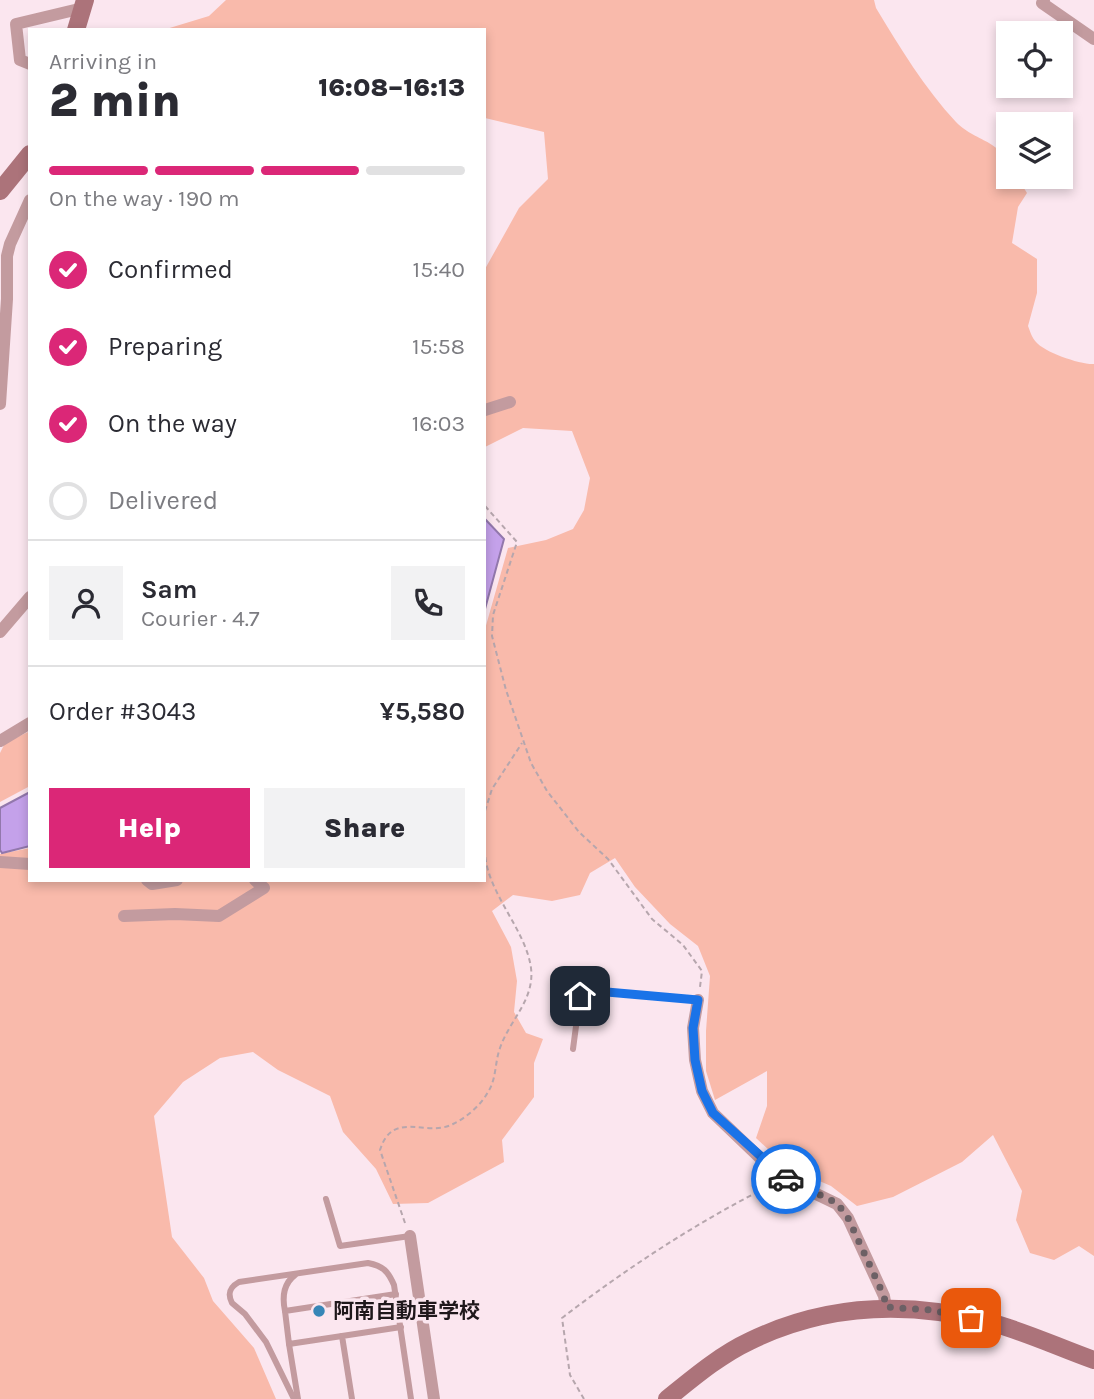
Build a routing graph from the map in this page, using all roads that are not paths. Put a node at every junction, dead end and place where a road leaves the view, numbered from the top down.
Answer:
1 (1044, 0) edge
2 (84, 4) edge
3 (77, 28) edge
4 (1094, 39) edge
5 (28, 63) edge
6 (28, 156) edge
7 (0, 191) edge
8 (28, 205) edge
9 (17, 230) junction
10 (28, 234) edge
11 (5, 240) edge
12 (510, 402) dead end
13 (0, 404) edge
14 (486, 410) edge
15 (28, 599) edge
16 (0, 632) edge
17 (28, 724) edge
18 (0, 741) edge
19 (0, 862) edge
20 (28, 864) edge
21 (257, 882) edge
22 (124, 916) dead end
23 (698, 1000) joint
24 (573, 1049) dead end
25 (326, 1199) dead end
26 (410, 1236) joint
27 (300, 1273) junction
28 (396, 1294) junction
29 (886, 1307) junction
30 (285, 1311) junction
31 (401, 1327) junction
32 (342, 1336) junction
33 (289, 1344) junction
34 (1094, 1360) edge
35 (296, 1399) edge
36 (352, 1399) edge
37 (411, 1399) edge
38 (434, 1399) edge
39 (667, 1399) edge

1 - 4 street
2 - 3 main road
2 - 5 street
6 - 7 main road
8 - 9 street
9 - 10 street
9 - 11 street
11 - 13 street
12 - 14 street
15 - 16 street
17 - 18 street
19 - 20 street
21 - 22 street
23 - 24 lane
23 - 29 street
25 - 26 lane
26 - 38 street
27 - 28 lane
27 - 30 lane
27 - 35 lane
28 - 30 lane
28 - 31 lane
29 - 34 main road
29 - 39 main road
30 - 33 lane
31 - 32 lane
31 - 37 lane
32 - 33 lane
32 - 36 lane
33 - 35 lane

